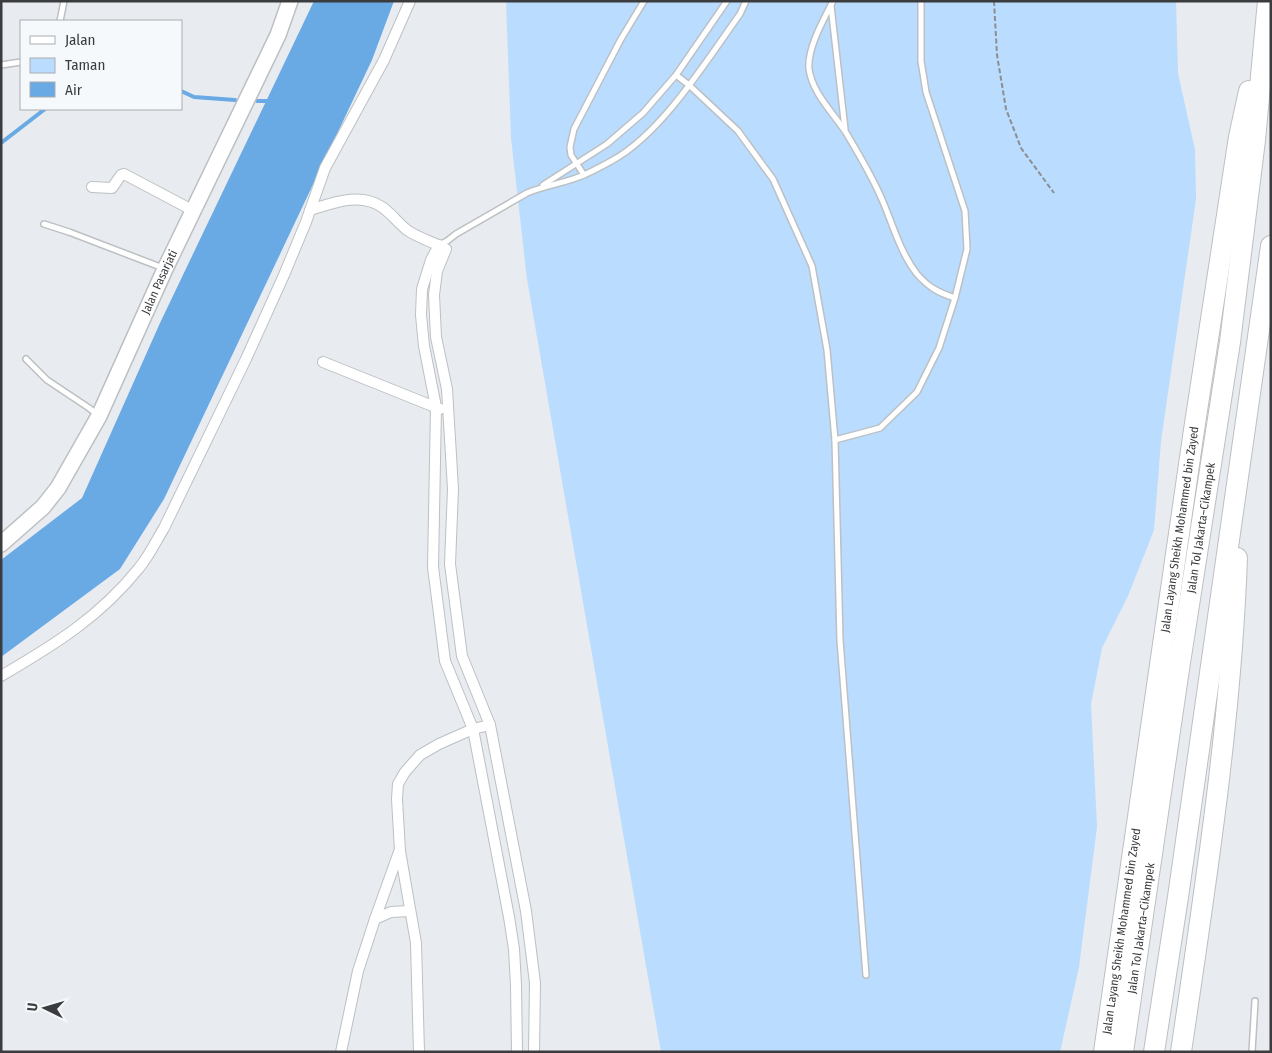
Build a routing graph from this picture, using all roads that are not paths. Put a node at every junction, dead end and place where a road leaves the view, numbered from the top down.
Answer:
1 (64, 1) edge
2 (290, 1) edge
3 (410, 1) edge
4 (644, 1) edge
5 (727, 1) edge
6 (746, 1) edge
7 (921, 1) edge
8 (832, 3) edge
9 (1268, 6) edge
10 (60, 20) edge
11 (20, 62) edge
12 (1, 65) edge
13 (676, 75) junction
14 (689, 84) junction
15 (845, 132) junction
16 (576, 162) junction
17 (584, 175) junction
18 (92, 187) dead end
19 (539, 188) junction
20 (310, 210) junction
21 (194, 211) junction
22 (44, 224) dead end
23 (444, 245) junction
24 (1271, 246) edge
25 (165, 269) junction
26 (955, 298) junction
27 (26, 359) dead end
28 (322, 362) dead end
29 (436, 407) junction
30 (448, 412) junction
31 (99, 416) junction
32 (835, 440) junction
33 (1241, 449) junction
34 (1, 544) edge
35 (1, 676) edge
36 (490, 726) junction
37 (473, 729) junction
38 (400, 851) junction
39 (410, 911) junction
40 (374, 919) junction
41 (866, 975) dead end
42 (1255, 1001) dead end
43 (341, 1052) edge
44 (419, 1052) edge
45 (517, 1052) edge
46 (534, 1052) edge
47 (1104, 1052) edge
48 (1123, 1052) edge
49 (1154, 1052) edge
50 (1181, 1052) edge
51 (1252, 1052) edge

1 - 10 lane
2 - 21 main road, Jalan Pasarjati
3 - 20 street
4 - 16 lane
5 - 13 lane
6 - 14 lane
7 - 26 lane
8 - 15 lane
8 - 15 lane
9 - 47 highway, Jalan Layang Sheikh Mohammed bin Zayed
9 - 48 highway, Jalan Tol Jakarta–Cikampek
11 - 12 lane
13 - 14 lane
13 - 16 lane
14 - 17 lane
14 - 32 lane
15 - 26 lane
16 - 17 lane
16 - 19 lane
17 - 19 lane
18 - 21 street
19 - 23 lane
20 - 23 street
20 - 35 street
21 - 25 main road, Jalan Pasarjati
22 - 25 lane
23 - 29 street
23 - 30 street
24 - 33 highway
25 - 31 main road, Jalan Pasarjati
26 - 32 lane
27 - 31 lane
28 - 29 street
29 - 30 street
29 - 37 street
30 - 36 street
31 - 34 main road, Jalan Pasarjati
32 - 41 lane
33 - 49 highway
33 - 50 highway
36 - 37 street
36 - 46 street
37 - 38 street
37 - 45 street
38 - 39 street
38 - 40 street
39 - 40 street
39 - 44 street
40 - 43 street
42 - 51 lane

